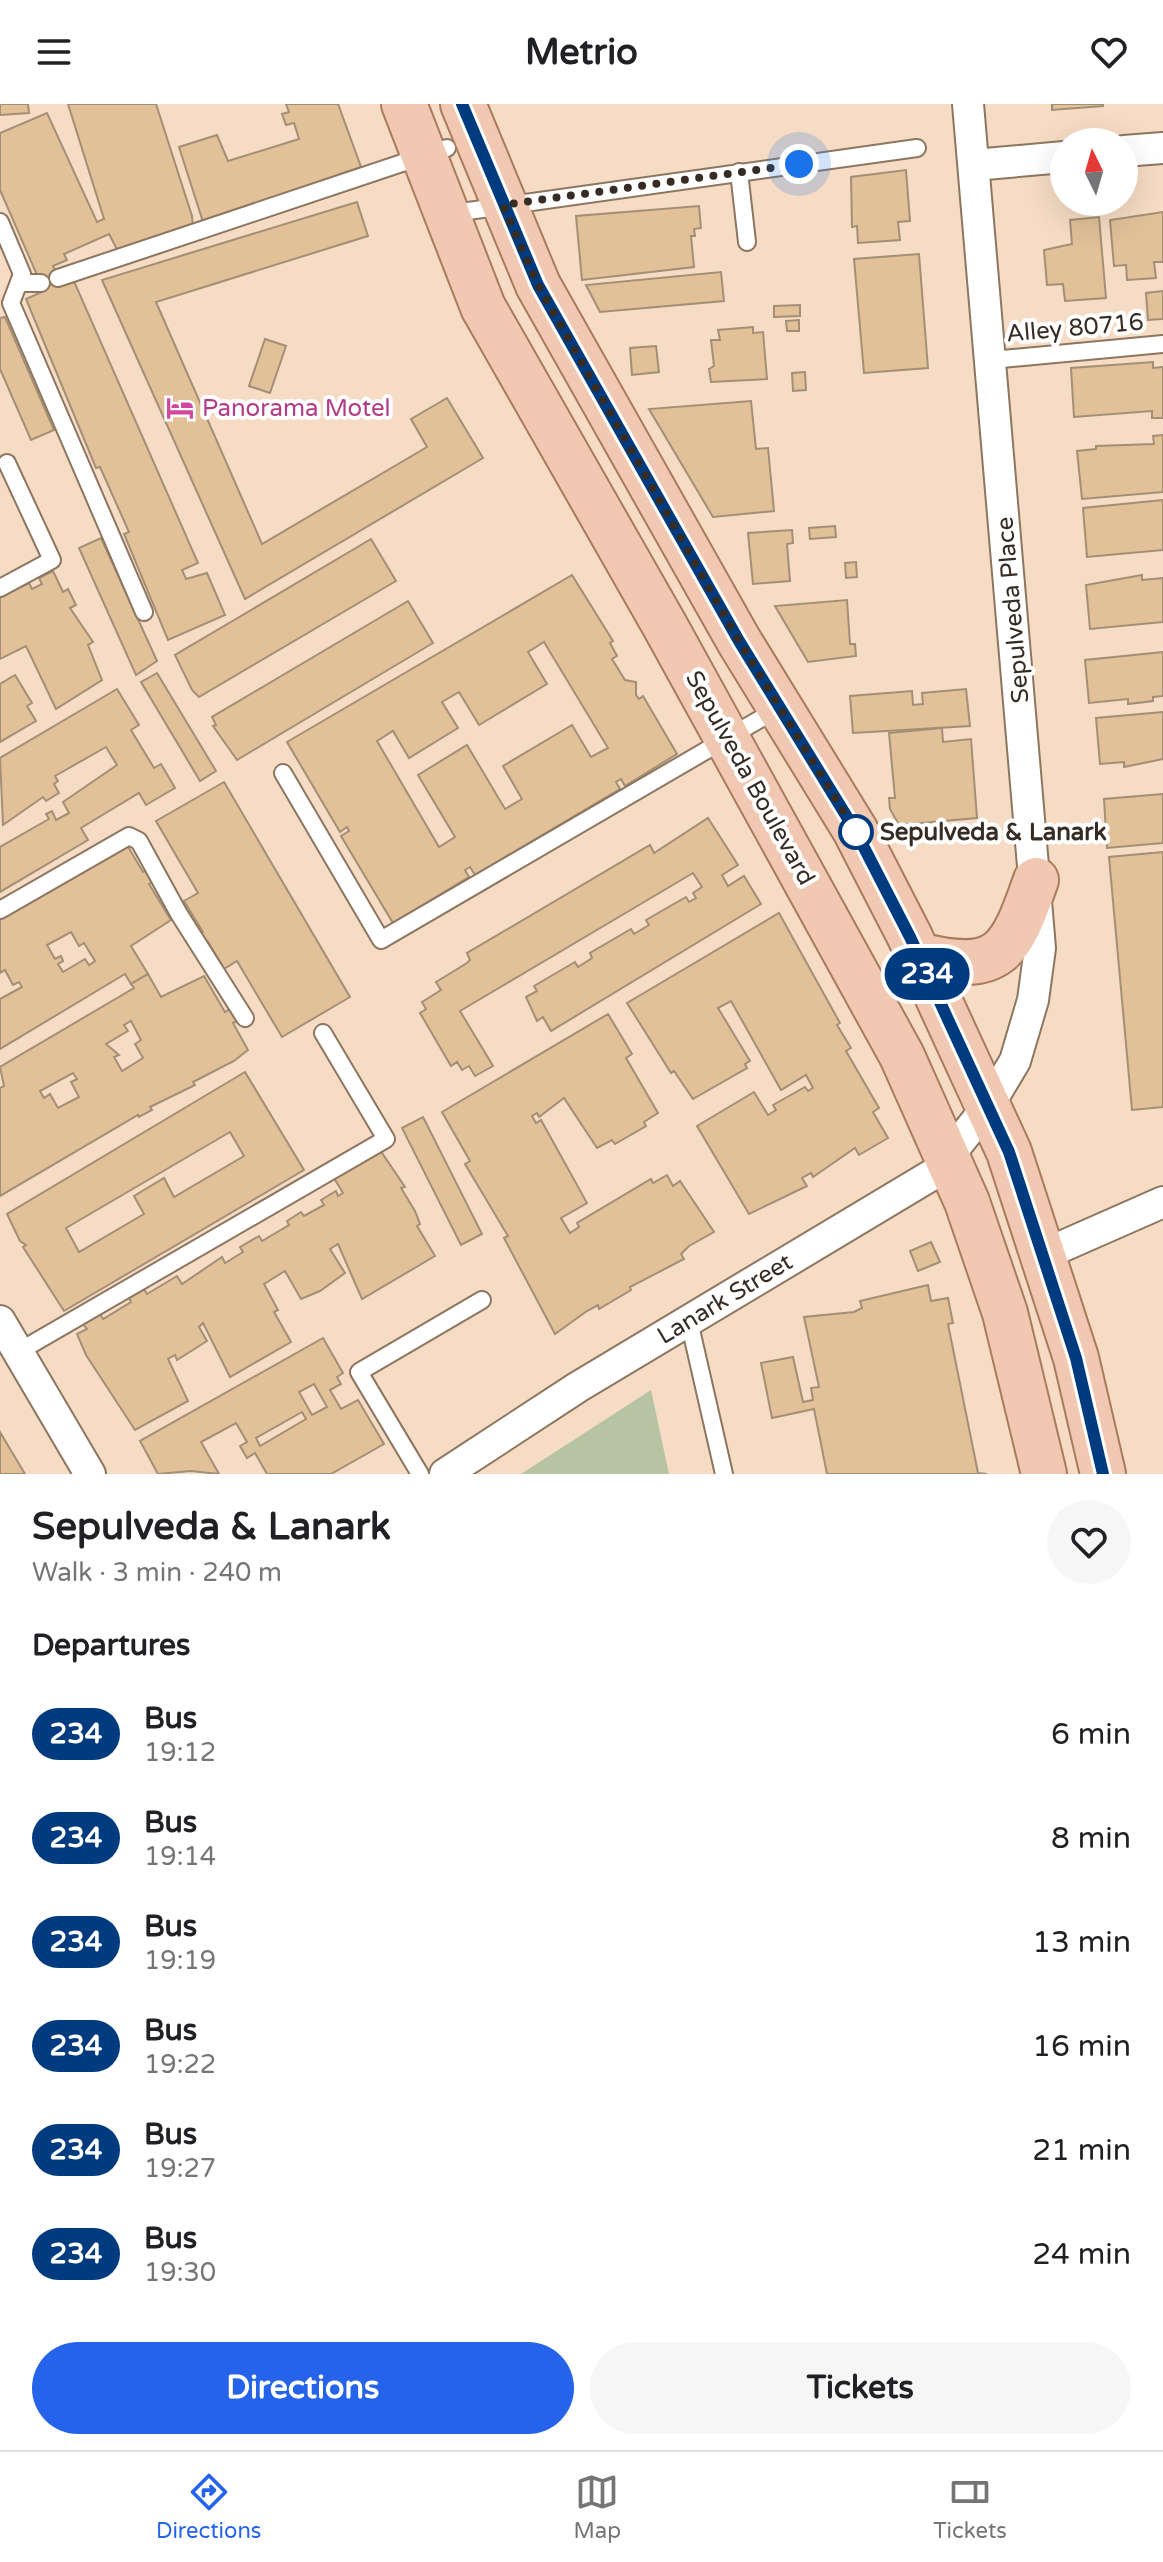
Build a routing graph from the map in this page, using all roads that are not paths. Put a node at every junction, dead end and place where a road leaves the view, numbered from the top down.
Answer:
1 (404, 104) edge
2 (463, 104) edge
3 (968, 104) edge
4 (917, 148) dead end
5 (1163, 148) edge
6 (1138, 150) edge
7 (436, 152) junction
8 (1050, 158) edge
9 (974, 165) junction
10 (739, 172) junction
11 (503, 205) junction
12 (446, 214) junction
13 (0, 222) edge
14 (747, 242) dead end
15 (58, 278) dead end
16 (19, 283) junction
17 (41, 283) dead end
18 (1163, 344) edge
19 (991, 360) junction
20 (7, 463) dead end
21 (0, 588) edge
22 (144, 612) dead end
23 (780, 707) junction
24 (728, 738) junction
25 (283, 773) dead end
26 (1036, 880) junction
27 (0, 910) edge
28 (919, 955) junction
29 (245, 1018) dead end
30 (323, 1033) dead end
31 (988, 1106) junction
32 (947, 1158) junction
33 (1163, 1202) edge
34 (1045, 1254) junction
35 (482, 1300) dead end
36 (0, 1321) edge
37 (689, 1321) junction
38 (18, 1352) junction
39 (90, 1474) edge
40 (420, 1474) edge
41 (445, 1474) edge
42 (724, 1474) edge
43 (1044, 1474) edge
44 (1103, 1474) edge

1 - 7 main road, Sepulveda Boulevard
2 - 11 main road
3 - 9 street, Sepulveda Place
4 - 10 lane
5 - 6 street
7 - 12 main road, Sepulveda Boulevard
7 - 15 lane
8 - 9 street
9 - 19 street, Sepulveda Place
10 - 11 lane
10 - 14 lane
11 - 12 lane
11 - 23 main road
12 - 24 main road, Sepulveda Boulevard
13 - 16 lane
16 - 17 lane
16 - 22 lane
18 - 19 lane, Alley 80716
19 - 26 street, Sepulveda Place
20 - 21 lane
23 - 24 lane
23 - 28 main road
24 - 25 lane
24 - 32 main road, Sepulveda Boulevard
26 - 28 main road
26 - 31 street, Sepulveda Place
27 - 29 lane
28 - 31 main road
30 - 38 lane
31 - 32 street, Lanark Street
31 - 34 main road
32 - 37 street, Lanark Street
32 - 43 main road, Sepulveda Boulevard
33 - 34 street
34 - 44 main road
35 - 40 lane
36 - 38 street
37 - 41 street, Lanark Street
37 - 42 lane
38 - 39 street

